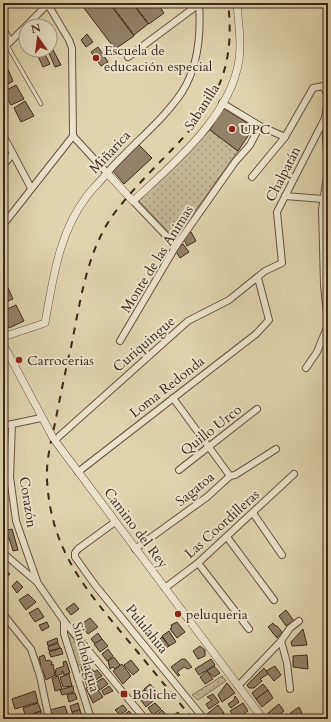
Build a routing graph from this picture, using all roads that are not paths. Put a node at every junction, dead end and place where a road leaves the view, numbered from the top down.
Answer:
1 (48, 3) edge
2 (236, 3) edge
3 (199, 4) edge
4 (3, 29) edge
5 (7, 45) edge
6 (128, 57) dead end
7 (328, 95) edge
8 (328, 100) edge
9 (222, 103) junction
10 (42, 104) dead end
11 (325, 118) junction
12 (260, 126) junction
13 (3, 135) edge
14 (73, 136) junction
15 (285, 137) junction
16 (13, 154) junction
17 (3, 165) edge
18 (107, 173) junction
19 (252, 177) dead end
20 (31, 188) junction
21 (285, 196) junction
22 (323, 199) junction
23 (133, 201) junction
24 (3, 225) edge
25 (176, 246) junction
26 (258, 278) junction
27 (3, 338) edge
28 (120, 341) dead end
29 (3, 344) edge
30 (306, 368) dead end
31 (173, 398) junction
32 (257, 409) dead end
33 (41, 418) junction
34 (12, 424) junction
35 (3, 426) edge
36 (53, 437) junction
37 (208, 447) junction
38 (276, 449) dead end
39 (179, 470) dead end
40 (78, 472) junction
41 (294, 474) dead end
42 (230, 476) junction
43 (253, 513) junction
44 (115, 522) junction
45 (227, 538) junction
46 (135, 549) junction
47 (3, 553) edge
48 (282, 555) dead end
49 (198, 563) junction
50 (37, 582) junction
51 (165, 588) junction
52 (274, 600) dead end
53 (3, 614) edge
54 (64, 621) junction
55 (299, 621) dead end
56 (249, 629) dead end
57 (281, 641) junction
58 (238, 686) junction
59 (290, 689) dead end
60 (49, 719) edge
61 (91, 719) edge
62 (145, 719) edge
63 (204, 719) edge
64 (263, 719) edge

1 - 5 street
1 - 14 street
2 - 9 street, Sabanilla
3 - 6 street
3 - 18 street, Miñarica
4 - 5 street
5 - 10 lane
7 - 15 street
8 - 11 street
9 - 12 street
9 - 23 street, Sabanilla
11 - 21 street, Chalpatán
11 - 22 street
12 - 15 street
12 - 25 street, Monte de las Animas
13 - 16 street
14 - 18 street
14 - 20 street
15 - 19 street
16 - 17 street
16 - 20 street
18 - 23 street
18 - 27 street, Miñarica
20 - 24 street
21 - 22 street
21 - 26 street, Chalpatán
22 - 30 street
23 - 25 street
25 - 28 street, Monte de las Animas
26 - 31 street, Loma Redonda
26 - 36 street, Curiquingue
29 - 33 street, Camino del Rey
31 - 37 street, Sagatoa
31 - 40 street, Loma Redonda
32 - 37 street, Quillo Urco
33 - 34 street
33 - 36 street, Camino del Rey
34 - 35 street
34 - 50 street, Corazón
36 - 40 street, Camino del Rey
37 - 39 street, Quillo Urco
37 - 42 street, Sagatoa
38 - 42 street
40 - 44 street, Camino del Rey
41 - 43 street, Las Coordilleras
42 - 46 street, Sagatoa
43 - 45 street, Las Coordilleras
43 - 48 street
44 - 46 street, Camino del Rey
44 - 63 street, Pululahua
45 - 49 street, Las Coordilleras
45 - 52 street
46 - 51 street, Camino del Rey
47 - 50 street, Sincholagua
49 - 51 street, Las Coordilleras
49 - 56 street
50 - 54 street, Sincholagua
51 - 58 street, Camino del Rey
53 - 60 street
54 - 61 street, Sincholagua
54 - 62 street
55 - 57 street
57 - 58 street
57 - 59 street
58 - 64 street, Camino del Rey

